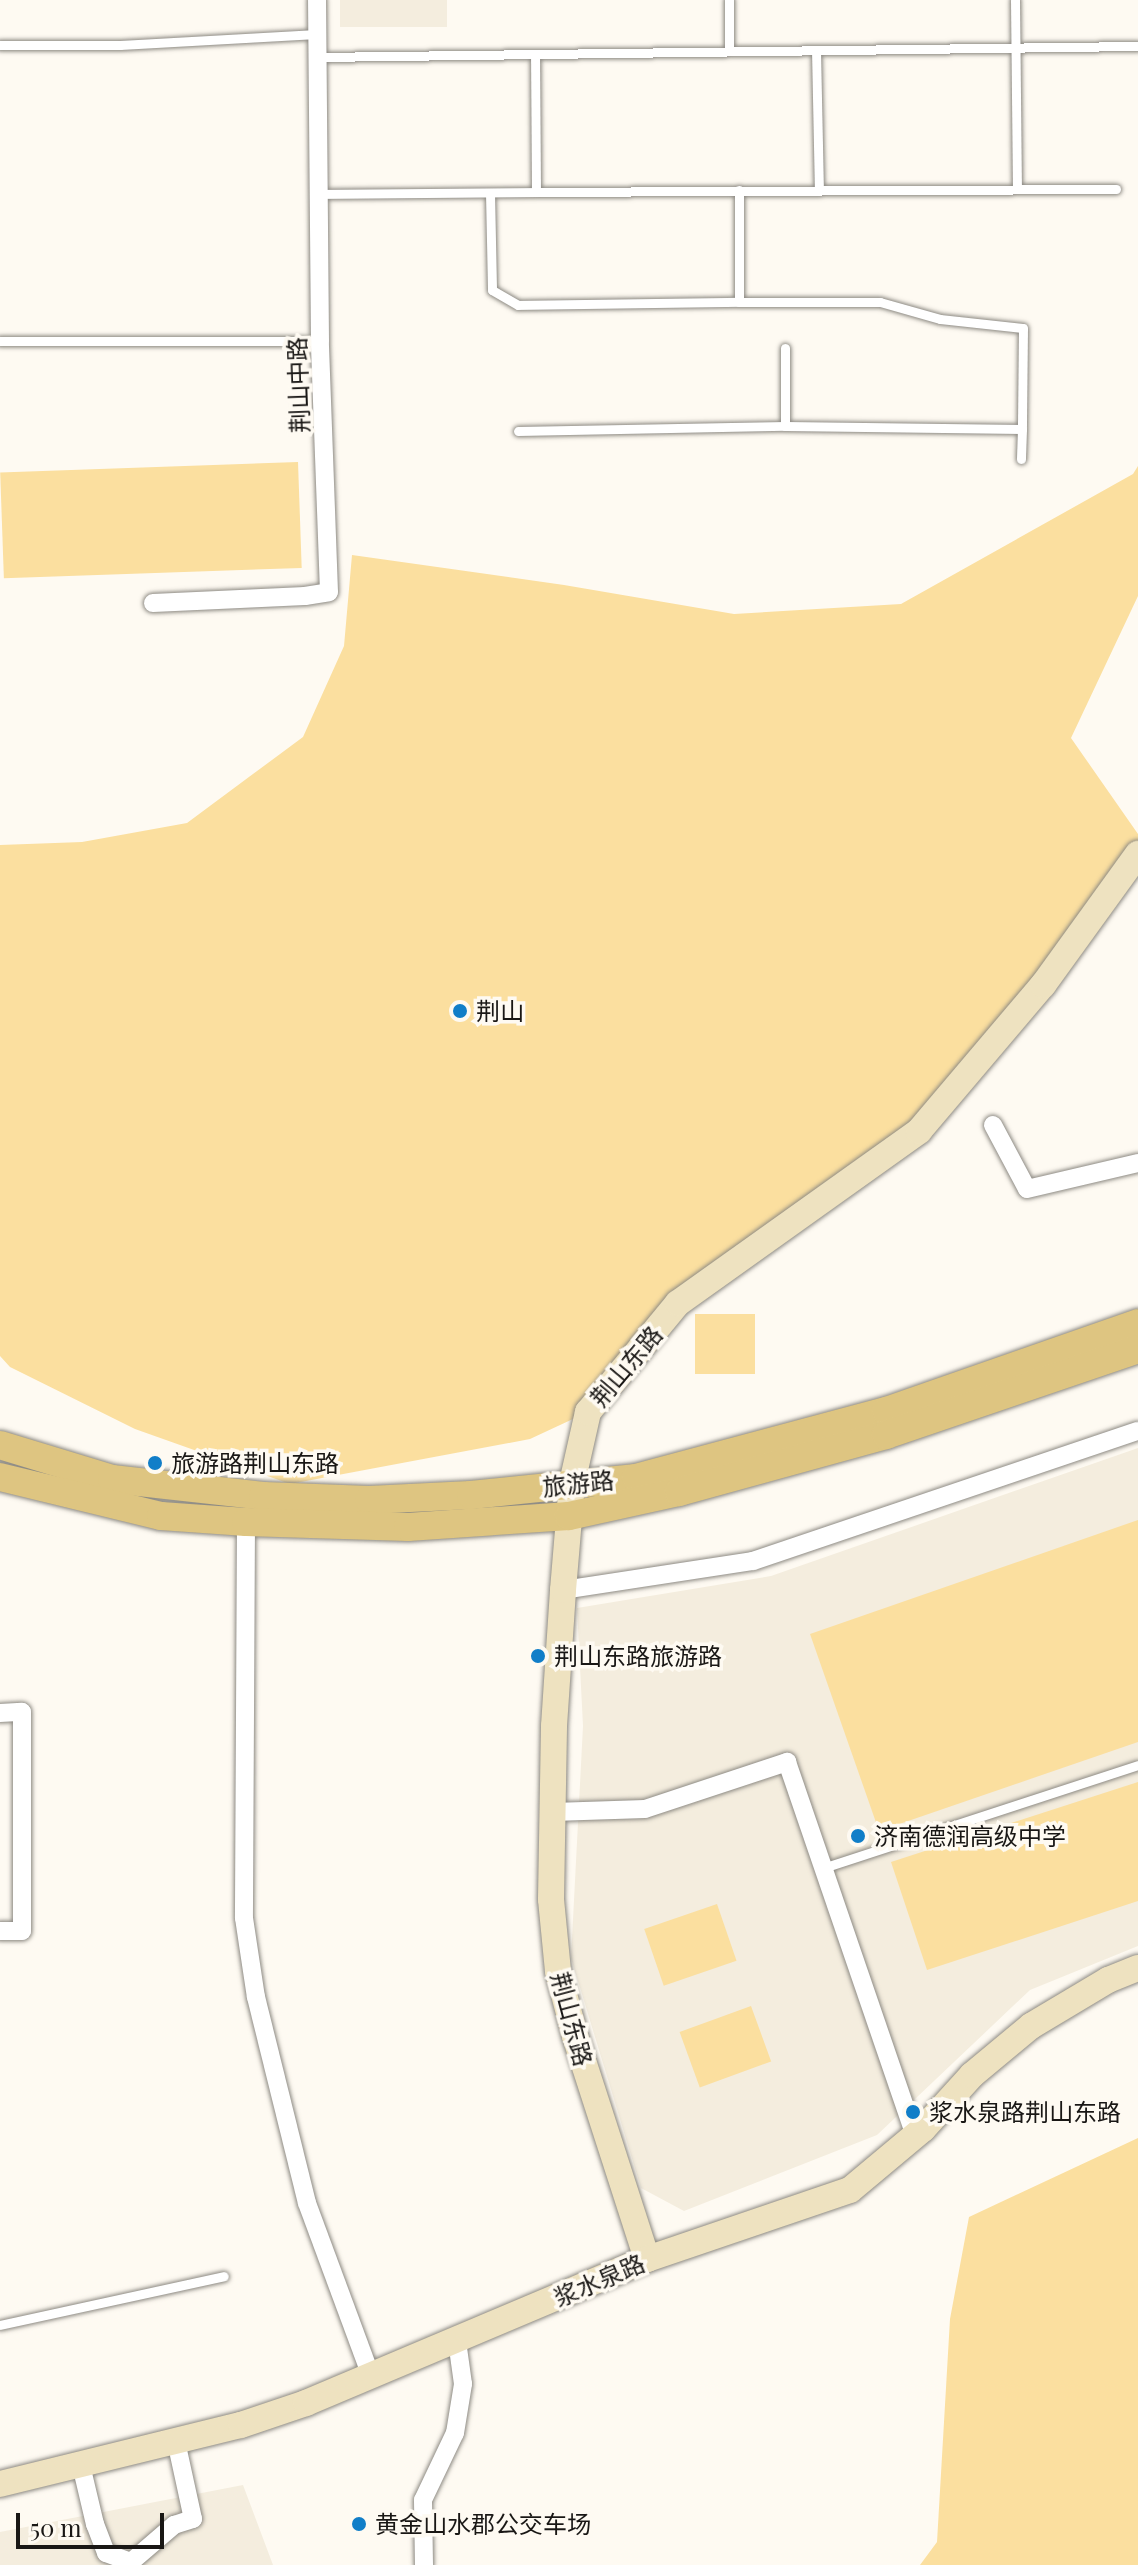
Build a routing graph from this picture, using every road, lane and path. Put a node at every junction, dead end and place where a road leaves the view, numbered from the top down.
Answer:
1 (317, 0) edge
2 (729, 0) edge
3 (1015, 0) edge
4 (317, 34) junction
5 (0, 45) edge
6 (1138, 46) edge
7 (1017, 47) junction
8 (816, 50) junction
9 (729, 51) junction
10 (535, 56) junction
11 (317, 57) junction
12 (1017, 189) junction
13 (1116, 189) dead end
14 (739, 190) junction
15 (819, 190) junction
16 (536, 192) junction
17 (490, 193) junction
18 (318, 194) junction
19 (739, 302) junction
20 (0, 341) edge
21 (320, 341) junction
22 (785, 348) dead end
23 (785, 426) junction
24 (1022, 429) junction
25 (518, 431) dead end
26 (1021, 459) dead end
27 (153, 603) dead end
28 (1138, 854) edge
29 (993, 1125) dead end
30 (1138, 1163) edge
31 (1138, 1323) edge
32 (1138, 1349) edge
33 (1138, 1431) edge
34 (0, 1445) edge
35 (0, 1477) edge
36 (572, 1483) junction
37 (569, 1516) junction
38 (246, 1522) junction
39 (563, 1590) junction
40 (0, 1713) edge
41 (1138, 1765) edge
42 (553, 1812) junction
43 (823, 1868) junction
44 (0, 1931) edge
45 (1138, 1968) edge
46 (915, 2136) junction
47 (647, 2259) junction
48 (224, 2276) dead end
49 (0, 2325) edge
50 (457, 2341) junction
51 (371, 2376) junction
52 (176, 2441) junction
53 (81, 2465) junction
54 (0, 2484) edge
55 (424, 2565) edge

1 - 4 street, 荆山中路
2 - 9 lane
3 - 7 lane
4 - 5 lane
4 - 11 street, 荆山中路
6 - 7 lane
7 - 8 lane
7 - 12 lane
8 - 9 lane
8 - 15 lane
9 - 10 lane
10 - 11 lane
10 - 16 lane
11 - 18 street, 荆山中路
12 - 13 lane
12 - 15 lane
14 - 15 lane
14 - 16 lane
14 - 19 lane
16 - 17 lane
17 - 18 lane
17 - 19 lane
18 - 21 street, 荆山中路
19 - 24 lane
20 - 21 lane
21 - 27 street, 荆山中路
22 - 23 lane
23 - 24 lane
23 - 25 lane
24 - 26 lane
28 - 36 street, 荆山东路
29 - 30 street
31 - 36 main road, 旅游路
32 - 37 main road, 旅游路
33 - 39 street
34 - 36 main road, 旅游路
35 - 38 main road, 旅游路
36 - 37 street, 荆山东路
37 - 38 main road, 旅游路
37 - 39 street, 荆山东路
38 - 51 street
39 - 42 street, 荆山东路
40 - 44 street
41 - 43 lane
42 - 43 street
42 - 47 street, 荆山东路
43 - 46 street
45 - 46 street, 浆水泉路
46 - 47 street, 浆水泉路
47 - 50 street, 浆水泉路
48 - 49 lane
50 - 51 street, 浆水泉路
50 - 55 street
51 - 52 street, 浆水泉路
52 - 53 street, 浆水泉路
52 - 53 street
53 - 54 street, 浆水泉路

